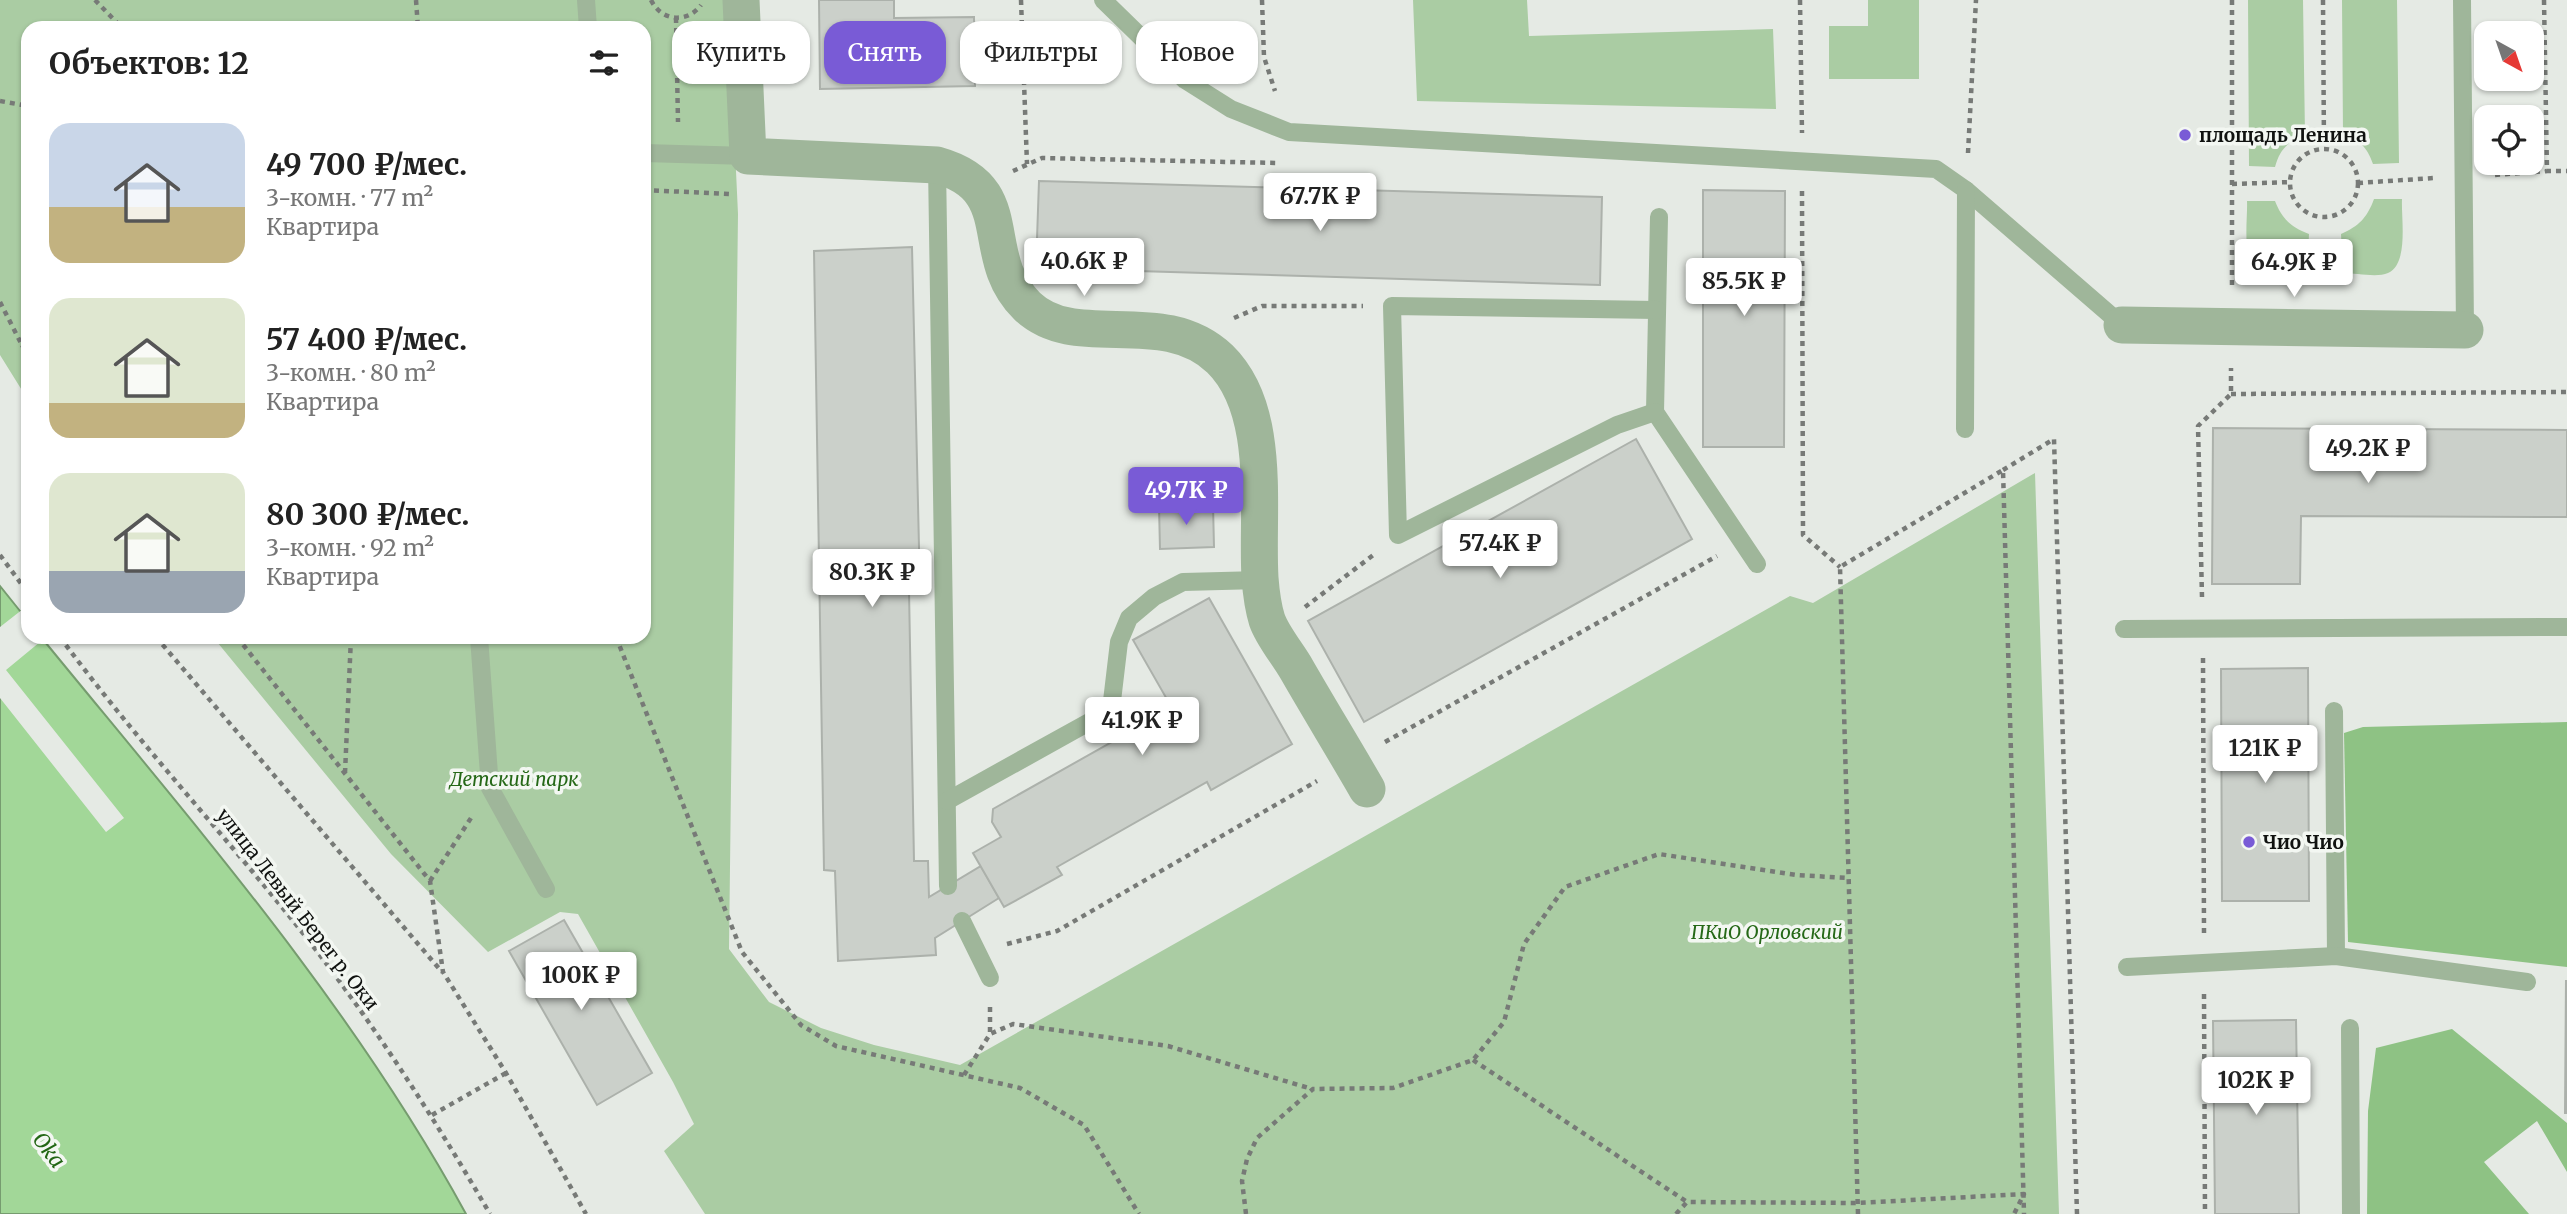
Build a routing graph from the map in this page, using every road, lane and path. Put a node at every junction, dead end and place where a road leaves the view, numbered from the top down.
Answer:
1 (95, 0) edge
2 (416, 0) edge
3 (586, 0) edge
4 (651, 0) edge
5 (703, 0) edge
6 (741, 0) edge
7 (1021, 0) edge
8 (1103, 0) edge
9 (1262, 0) edge
10 (1800, 0) edge
11 (1976, 0) edge
12 (2323, 0) edge
13 (2462, 0) edge
14 (2544, 0) edge
15 (676, 18) junction
16 (115, 21) edge
17 (418, 21) edge
18 (588, 21) edge
19 (0, 101) edge
20 (21, 105) edge
21 (1289, 132) junction
22 (2324, 149) junction
23 (651, 153) edge
24 (678, 154) junction
25 (748, 156) junction
26 (1091, 158) dead end
27 (1802, 162) junction
28 (1283, 163) dead end
29 (1027, 164) dead end
30 (937, 165) junction
31 (2567, 171) edge
32 (2291, 182) junction
33 (2232, 184) dead end
34 (1966, 190) junction
35 (1659, 217) dead end
36 (0, 302) edge
37 (1262, 306) dead end
38 (1392, 306) junction
39 (1657, 310) junction
40 (2122, 325) joint
41 (2465, 330) joint
42 (21, 344) edge
43 (2567, 393) edge
44 (2231, 394) dead end
45 (1654, 412) junction
46 (1965, 429) dead end
47 (2003, 470) junction
48 (1398, 535) junction
49 (1803, 535) dead end
50 (0, 555) edge
51 (1757, 564) dead end
52 (1840, 567) junction
53 (1260, 580) junction
54 (21, 584) edge
55 (1319, 599) dead end
56 (2567, 627) edge
57 (2124, 629) dead end
58 (66, 644) edge
59 (162, 644) edge
60 (243, 644) edge
61 (351, 644) edge
62 (480, 644) edge
63 (618, 644) edge
64 (2334, 711) dead end
65 (345, 774) junction
66 (490, 788) junction
67 (1367, 789) dead end
68 (947, 801) junction
69 (1848, 878) junction
70 (430, 881) junction
71 (948, 886) dead end
72 (546, 889) dead end
73 (962, 921) dead end
74 (2336, 956) junction
75 (2127, 967) dead end
76 (443, 972) junction
77 (990, 978) dead end
78 (2527, 982) dead end
79 (2350, 1028) dead end
80 (1473, 1060) junction
81 (506, 1073) junction
82 (964, 1075) junction
83 (1313, 1089) junction
84 (432, 1115) junction
85 (2024, 1195) junction
86 (1687, 1202) junction
87 (1857, 1203) junction
88 (490, 1214) edge
89 (586, 1214) edge
90 (1139, 1214) edge
91 (1245, 1214) edge
92 (1676, 1214) edge
93 (1858, 1214) edge
94 (2014, 1214) edge
95 (2024, 1214) edge
96 (2077, 1214) edge
97 (2351, 1214) edge

1 - 16 path
2 - 17 path
3 - 18 lane
4 - 15 path
5 - 15 path
6 - 25 street
7 - 29 path
8 - 21 lane
9 - 21 path
10 - 27 path
11 - 34 path
12 - 22 path
13 - 41 lane
14 - 31 path
15 - 24 path
19 - 20 path
21 - 27 lane
22 - 32 path
22 - 32 path
23 - 24 lane
24 - 25 lane
25 - 30 street
26 - 28 path
27 - 34 lane
30 - 53 street
30 - 68 lane
32 - 33 path
34 - 40 lane
34 - 46 lane
35 - 39 lane
36 - 42 path
37 - 38 path
38 - 39 lane
38 - 48 lane
39 - 45 lane
40 - 41 street
43 - 44 path
45 - 48 lane
45 - 51 lane
47 - 52 path
47 - 85 path
47 - 96 path
48 - 55 path
49 - 52 path
50 - 54 path
52 - 69 path
53 - 67 street
53 - 68 lane
56 - 57 lane
58 - 84 path, улица Левый Берег р. Оки
59 - 76 path
60 - 65 path
61 - 65 path
62 - 66 lane
63 - 82 path
64 - 74 lane
65 - 70 path
66 - 70 path
66 - 72 lane
68 - 71 lane
69 - 80 path
69 - 87 path
70 - 76 path
73 - 77 lane
74 - 75 lane
74 - 78 lane
76 - 81 path
79 - 97 lane
80 - 83 path
80 - 86 path
81 - 84 path
81 - 89 path
82 - 83 path
82 - 90 path
83 - 91 path
84 - 88 path, улица Левый Берег р. Оки
85 - 87 path
85 - 94 path
85 - 95 path
86 - 87 path
86 - 92 path
87 - 93 path

